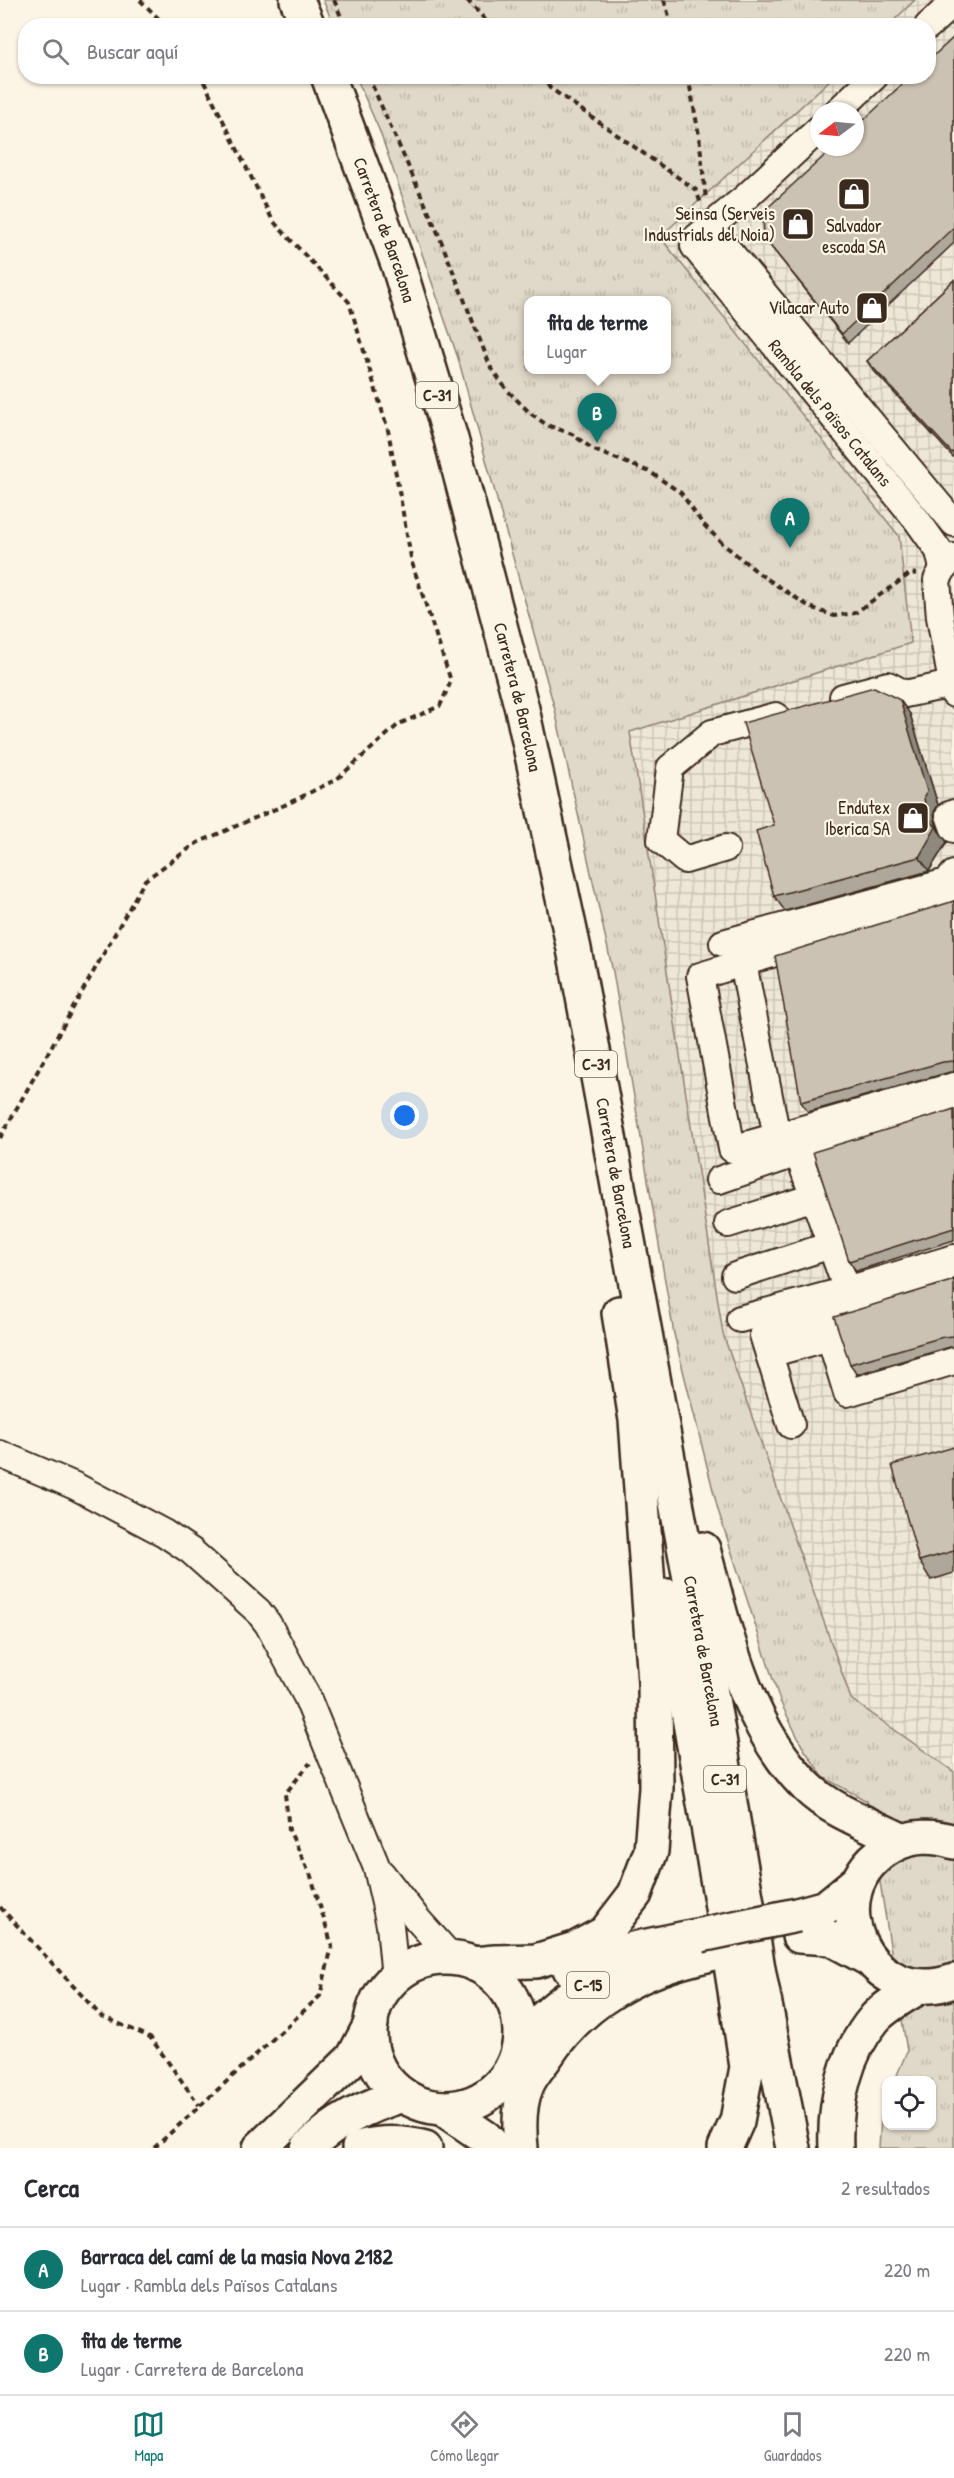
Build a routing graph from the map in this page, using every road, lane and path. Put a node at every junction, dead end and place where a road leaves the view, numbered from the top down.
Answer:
1 (140, 0) edge
2 (297, 0) edge
3 (334, 0) edge
4 (466, 0) edge
5 (664, 0) edge
6 (954, 2) edge
7 (158, 18) edge
8 (305, 18) edge
9 (342, 18) edge
10 (483, 18) edge
11 (670, 18) edge
12 (936, 19) edge
13 (205, 84) edge
14 (331, 84) edge
15 (372, 84) edge
16 (547, 84) edge
17 (689, 84) edge
18 (867, 84) edge
19 (848, 102) edge
20 (810, 137) edge
21 (709, 227) junction
22 (954, 523) edge
23 (945, 569) edge
24 (953, 689) edge
25 (525, 719) junction
26 (954, 813) edge
27 (954, 829) edge
28 (726, 848) dead end
29 (954, 874) edge
30 (954, 898) edge
31 (723, 943) dead end
32 (743, 963) junction
33 (954, 1086) edge
34 (954, 1106) edge
35 (777, 1137) junction
36 (0, 1138) edge
37 (798, 1153) junction
38 (719, 1180) dead end
39 (814, 1197) junction
40 (728, 1224) dead end
41 (831, 1245) junction
42 (954, 1258) edge
43 (735, 1276) dead end
44 (954, 1277) edge
45 (847, 1290) junction
46 (740, 1319) dead end
47 (769, 1354) junction
48 (954, 1361) edge
49 (659, 1410) junction
50 (791, 1425) dead end
51 (0, 1454) edge
52 (639, 1457) junction
53 (327, 1746) junction
54 (903, 1841) junction
55 (954, 1842) edge
56 (377, 1868) junction
57 (860, 1880) junction
58 (0, 1907) edge
59 (798, 1925) junction
60 (696, 1951) junction
61 (869, 1959) junction
62 (474, 1967) junction
63 (395, 1978) junction
64 (954, 1982) edge
65 (921, 1986) junction
66 (371, 2024) junction
67 (518, 2050) junction
68 (403, 2095) junction
69 (199, 2105) junction
70 (442, 2108) junction
71 (154, 2148) edge
72 (260, 2148) edge
73 (308, 2148) edge
74 (359, 2148) edge
75 (425, 2148) edge
76 (495, 2148) edge
77 (521, 2148) edge
78 (725, 2148) edge
79 (793, 2148) edge
80 (836, 2148) edge

1 - 7 path
2 - 8 highway
3 - 9 path
4 - 10 path
5 - 11 path
6 - 12 street
13 - 36 path
14 - 25 highway, Carretera de Barcelona / C-31
15 - 23 path
16 - 21 path
17 - 21 path
18 - 19 street
20 - 21 street
21 - 22 street, Rambla dels Països Catalans
21 - 23 street, Rambla dels Països Catalans
23 - 24 street, Rambla dels Països Catalans
24 - 28 street
25 - 49 highway, Carretera de Barcelona / C-31
25 - 52 highway
26 - 27 street
29 - 31 street
30 - 32 street
32 - 35 street
32 - 35 street
33 - 35 street
34 - 37 street
37 - 38 street
37 - 39 street
39 - 40 street
39 - 41 street
41 - 43 street
41 - 45 street
42 - 45 street
44 - 47 street
45 - 46 street
47 - 48 street
47 - 50 street
49 - 54 highway
49 - 79 highway, Carretera de Barcelona / C-31
51 - 53 street
52 - 62 highway
52 - 78 highway
53 - 56 street
53 - 69 path
54 - 55 highway, C-15
54 - 57 highway, C-15
56 - 62 street
56 - 63 street
57 - 59 highway, C-15
57 - 61 highway, C-15
58 - 69 path
59 - 60 highway, C-15
59 - 61 highway, C-15
60 - 62 highway, C-15
60 - 67 highway, C-15
60 - 77 highway
61 - 65 highway, C-15
62 - 63 highway, C-15
62 - 67 highway, C-15
63 - 66 highway, C-15
64 - 65 highway, C-15
65 - 80 highway
66 - 68 highway, C-15
66 - 72 highway, C-15
67 - 70 highway, C-15
68 - 70 highway, C-15
68 - 73 highway
69 - 71 path
70 - 76 highway
74 - 75 highway

